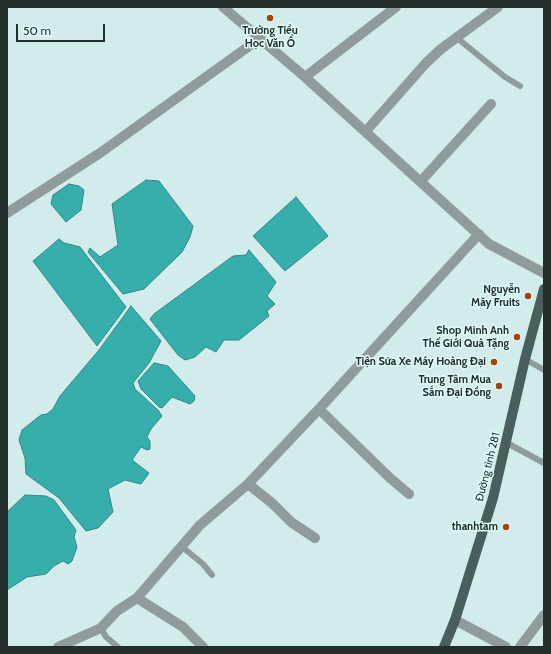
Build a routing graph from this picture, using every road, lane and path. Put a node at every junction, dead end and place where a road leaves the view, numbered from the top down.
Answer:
1 (223, 7) edge
2 (396, 7) edge
3 (498, 7) edge
4 (456, 38) junction
5 (259, 39) junction
6 (305, 77) junction
7 (520, 86) dead end
8 (491, 104) dead end
9 (366, 131) junction
10 (420, 181) junction
11 (7, 213) edge
12 (479, 234) junction
13 (544, 273) edge
14 (544, 289) edge
15 (525, 359) junction
16 (544, 370) edge
17 (320, 409) junction
18 (507, 443) junction
19 (544, 463) edge
20 (248, 484) junction
21 (409, 494) dead end
22 (315, 538) dead end
23 (181, 546) junction
24 (212, 575) dead end
25 (137, 598) junction
26 (544, 615) edge
27 (455, 620) junction
28 (101, 628) junction
29 (58, 647) edge
30 (118, 647) edge
31 (203, 647) edge
32 (444, 647) edge
33 (506, 647) edge
34 (520, 647) edge

1 - 5 street
2 - 6 street
3 - 4 street
4 - 7 lane
4 - 9 street
5 - 6 street
5 - 11 street
6 - 9 street
8 - 10 street
9 - 10 street
10 - 12 street
12 - 13 street
12 - 17 street
14 - 15 main road, Đường tỉnh 281
15 - 16 lane
15 - 18 main road, Đường tỉnh 281
17 - 20 street
17 - 21 street
18 - 19 lane
18 - 27 main road, Đường tỉnh 281
20 - 22 street
20 - 23 street
23 - 24 lane
23 - 25 street
25 - 28 street
25 - 31 street
26 - 34 street
27 - 32 main road, Đường tỉnh 281
27 - 33 street
28 - 29 street
28 - 30 lane

